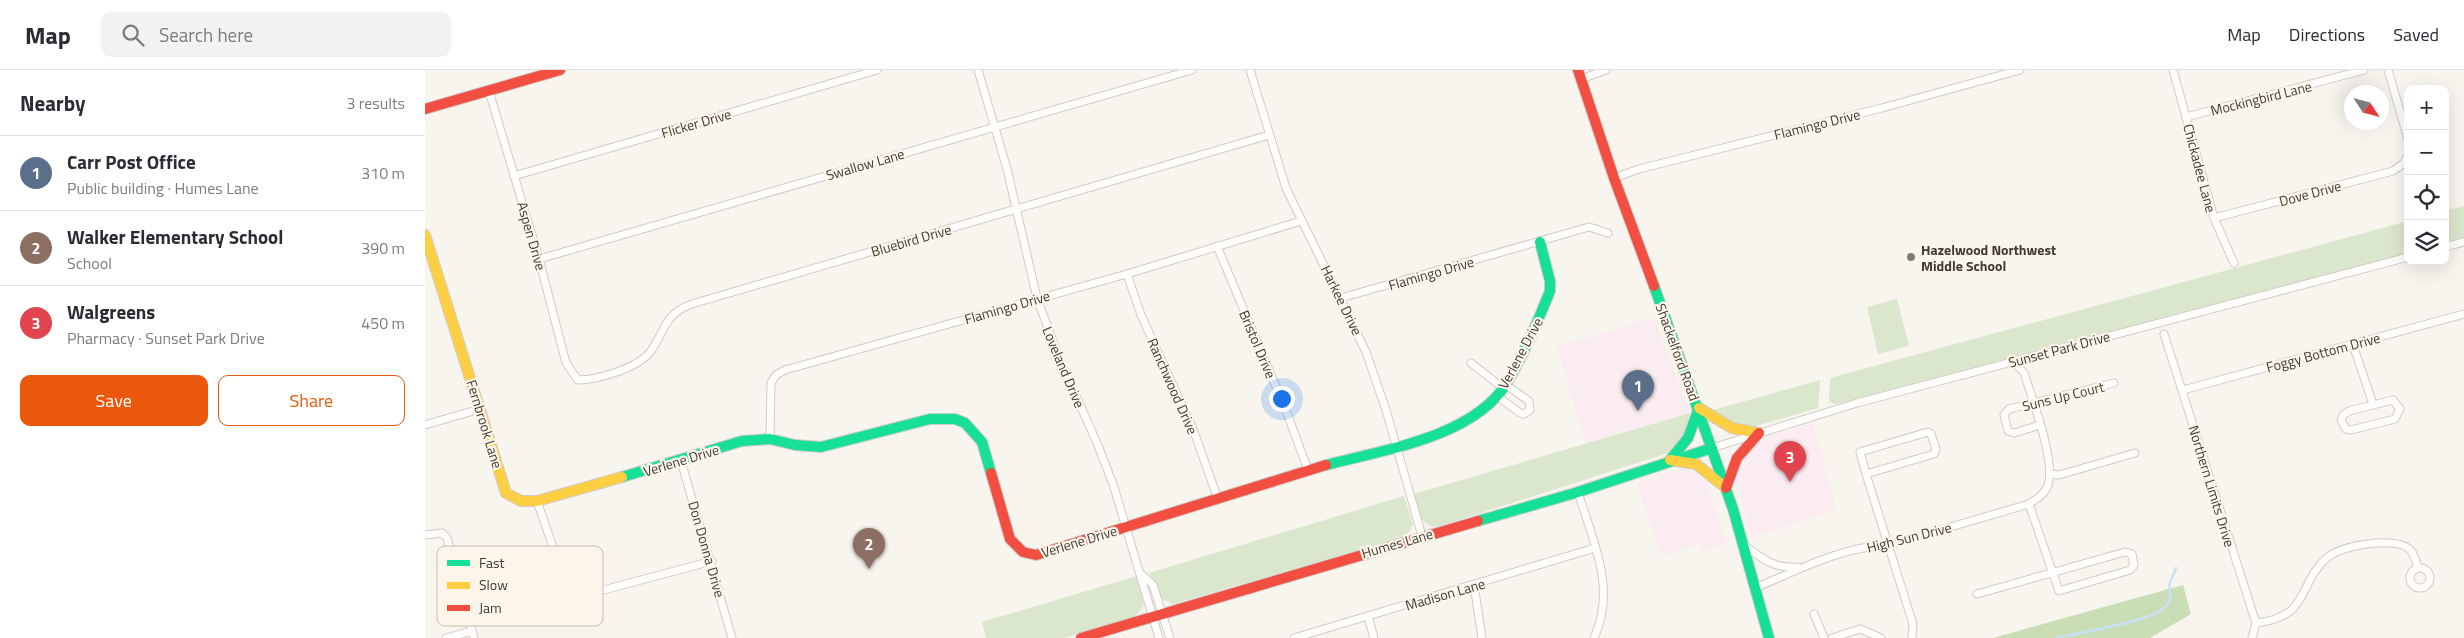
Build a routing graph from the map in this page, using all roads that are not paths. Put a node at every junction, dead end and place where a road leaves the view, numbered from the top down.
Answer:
1 (560, 70) edge
2 (877, 70) edge
3 (978, 70) edge
4 (1192, 70) edge
5 (1250, 70) edge
6 (1606, 70) edge
7 (2020, 70) edge
8 (2173, 70) edge
9 (2364, 70) edge
10 (2388, 70) edge
11 (1999, 73) edge
12 (1580, 74) edge
13 (489, 91) junction
14 (425, 109) edge
15 (2186, 117) junction
16 (995, 126) junction
17 (2405, 130) edge
18 (1269, 135) junction
19 (2404, 162) edge
20 (514, 176) junction
21 (1614, 178) junction
22 (1015, 210) junction
23 (2214, 218) junction
24 (1301, 221) junction
25 (1608, 233) dead end
26 (425, 235) edge
27 (1540, 242) junction
28 (2464, 242) edge
29 (1217, 246) junction
30 (2449, 246) edge
31 (2404, 258) edge
32 (539, 259) junction
33 (2234, 262) dead end
34 (1127, 274) junction
35 (1037, 298) junction
36 (1341, 298) junction
37 (2464, 314) edge
38 (2164, 334) dead end
39 (2353, 344) junction
40 (2013, 361) junction
41 (1471, 363) dead end
42 (578, 380) joint
43 (2114, 383) dead end
44 (1502, 389) junction
45 (2183, 390) junction
46 (2034, 404) junction
47 (2373, 404) junction
48 (1699, 408) junction
49 (480, 410) junction
50 (425, 425) edge
51 (2039, 426) junction
52 (1759, 433) junction
53 (770, 439) junction
54 (1396, 446) junction
55 (1712, 448) junction
56 (2135, 453) dead end
57 (1670, 460) junction
58 (681, 461) junction
59 (1307, 470) junction
60 (1866, 474) junction
61 (2050, 474) junction
62 (1726, 488) junction
63 (1578, 492) junction
64 (1218, 499) junction
65 (537, 501) junction
66 (2029, 504) junction
67 (1126, 527) junction
68 (425, 535) edge
69 (1421, 536) junction
70 (1889, 544) junction
71 (450, 546) edge
72 (553, 546) edge
73 (1745, 546) junction
74 (1595, 548) junction
75 (712, 561) junction
76 (1799, 566) junction
77 (2418, 568) dead end
78 (2053, 573) junction
79 (1474, 585) junction
80 (1755, 588) junction
81 (603, 590) edge
82 (1977, 594) dead end
83 (1157, 614) junction
84 (1815, 614) dead end
85 (1369, 616) junction
86 (2255, 623) junction
87 (473, 634) edge
88 (446, 638) edge
89 (732, 638) edge
90 (1081, 638) edge
91 (1159, 638) edge
92 (1170, 638) edge
93 (1295, 638) edge
94 (1374, 638) edge
95 (1482, 638) edge
96 (1594, 638) edge
97 (1769, 638) edge
98 (1824, 638) edge
99 (1832, 638) edge
100 (1881, 638) edge
101 (1912, 638) edge
102 (2252, 638) edge

1 - 13 street
2 - 20 street, Flicker Drive
3 - 16 street, Loveland Drive
4 - 16 street, Swallow Lane
5 - 18 street, Harkee Drive
6 - 12 street
7 - 11 street, Flamingo Drive
8 - 15 street, Chickadee Lane
9 - 15 street, Mockingbird Lane
10 - 17 street
11 - 21 street, Flamingo Drive
12 - 21 street, Shackelford Road
13 - 14 street
13 - 20 street, Aspen Drive
15 - 23 street, Chickadee Lane
16 - 22 street, Loveland Drive
16 - 32 street, Swallow Lane
18 - 22 street, Bluebird Drive
18 - 24 street, Harkee Drive
19 - 23 street, Dove Drive
20 - 32 street, Aspen Drive
21 - 48 street, Shackelford Road
22 - 35 street, Loveland Drive
22 - 42 street, Bluebird Drive
23 - 33 street, Chickadee Lane
24 - 29 street, Flamingo Drive
24 - 36 street, Harkee Drive
25 - 27 street, Flamingo Drive
26 - 49 street, Fernbrook Lane
27 - 36 street, Flamingo Drive
27 - 44 street, Verlene Drive
28 - 30 street
29 - 34 street, Flamingo Drive
29 - 59 street, Bristol Drive
31 - 40 street, Sunset Park Drive
32 - 42 street, Aspen Drive
34 - 35 street, Flamingo Drive
34 - 64 street, Ranchwood Drive
35 - 53 street, Flamingo Drive
35 - 67 street, Loveland Drive
36 - 54 street, Harkee Drive
37 - 39 street, Foggy Bottom Drive
38 - 45 street, Northern Limits Drive
39 - 45 street, Foggy Bottom Drive
39 - 47 street
40 - 46 street
40 - 52 street, Sunset Park Drive
41 - 44 street
43 - 46 street, Suns Up Court
44 - 54 street, Verlene Drive
45 - 86 street, Northern Limits Drive
46 - 51 street
46 - 51 street, Suns Up Court
47 - 47 street
48 - 52 street
48 - 55 street, Shackelford Road
48 - 57 street
49 - 50 street
49 - 65 street, Fernbrook Lane
51 - 61 street
52 - 55 street, Sunset Park Drive
52 - 62 street
53 - 58 street, Verlene Drive
53 - 67 street, Verlene Drive
54 - 59 street, Verlene Drive
54 - 69 street, Harkee Drive
55 - 57 street, Humes Lane
55 - 62 street, Shackelford Road
56 - 61 street
57 - 62 street
57 - 63 street, Humes Lane
58 - 65 street, Verlene Drive
58 - 75 street, Don Donna Drive
59 - 64 street, Verlene Drive
60 - 60 street
60 - 70 street
61 - 66 street, High Sun Drive
62 - 73 street, Shackelford Road
63 - 69 street, Humes Lane
63 - 74 street
64 - 67 street, Verlene Drive
65 - 72 street
66 - 70 street, High Sun Drive
66 - 78 street
67 - 83 street, Loveland Drive
68 - 71 street
69 - 83 street, Humes Lane
70 - 76 street, High Sun Drive
70 - 101 street
73 - 76 street
73 - 80 street, Shackelford Road
74 - 79 street, Madison Lane
74 - 96 street
75 - 81 street
75 - 89 street, Don Donna Drive
76 - 80 street, High Sun Drive
77 - 86 street
78 - 78 street
78 - 82 street
79 - 85 street, Madison Lane
79 - 95 street
80 - 97 street, Shackelford Road
83 - 90 street, Humes Lane
83 - 91 street, Loveland Drive
83 - 92 street, Loveland Drive
84 - 98 street
85 - 93 street, Madison Lane
85 - 94 street
86 - 102 street, Northern Limits Drive
87 - 88 street
99 - 100 street

